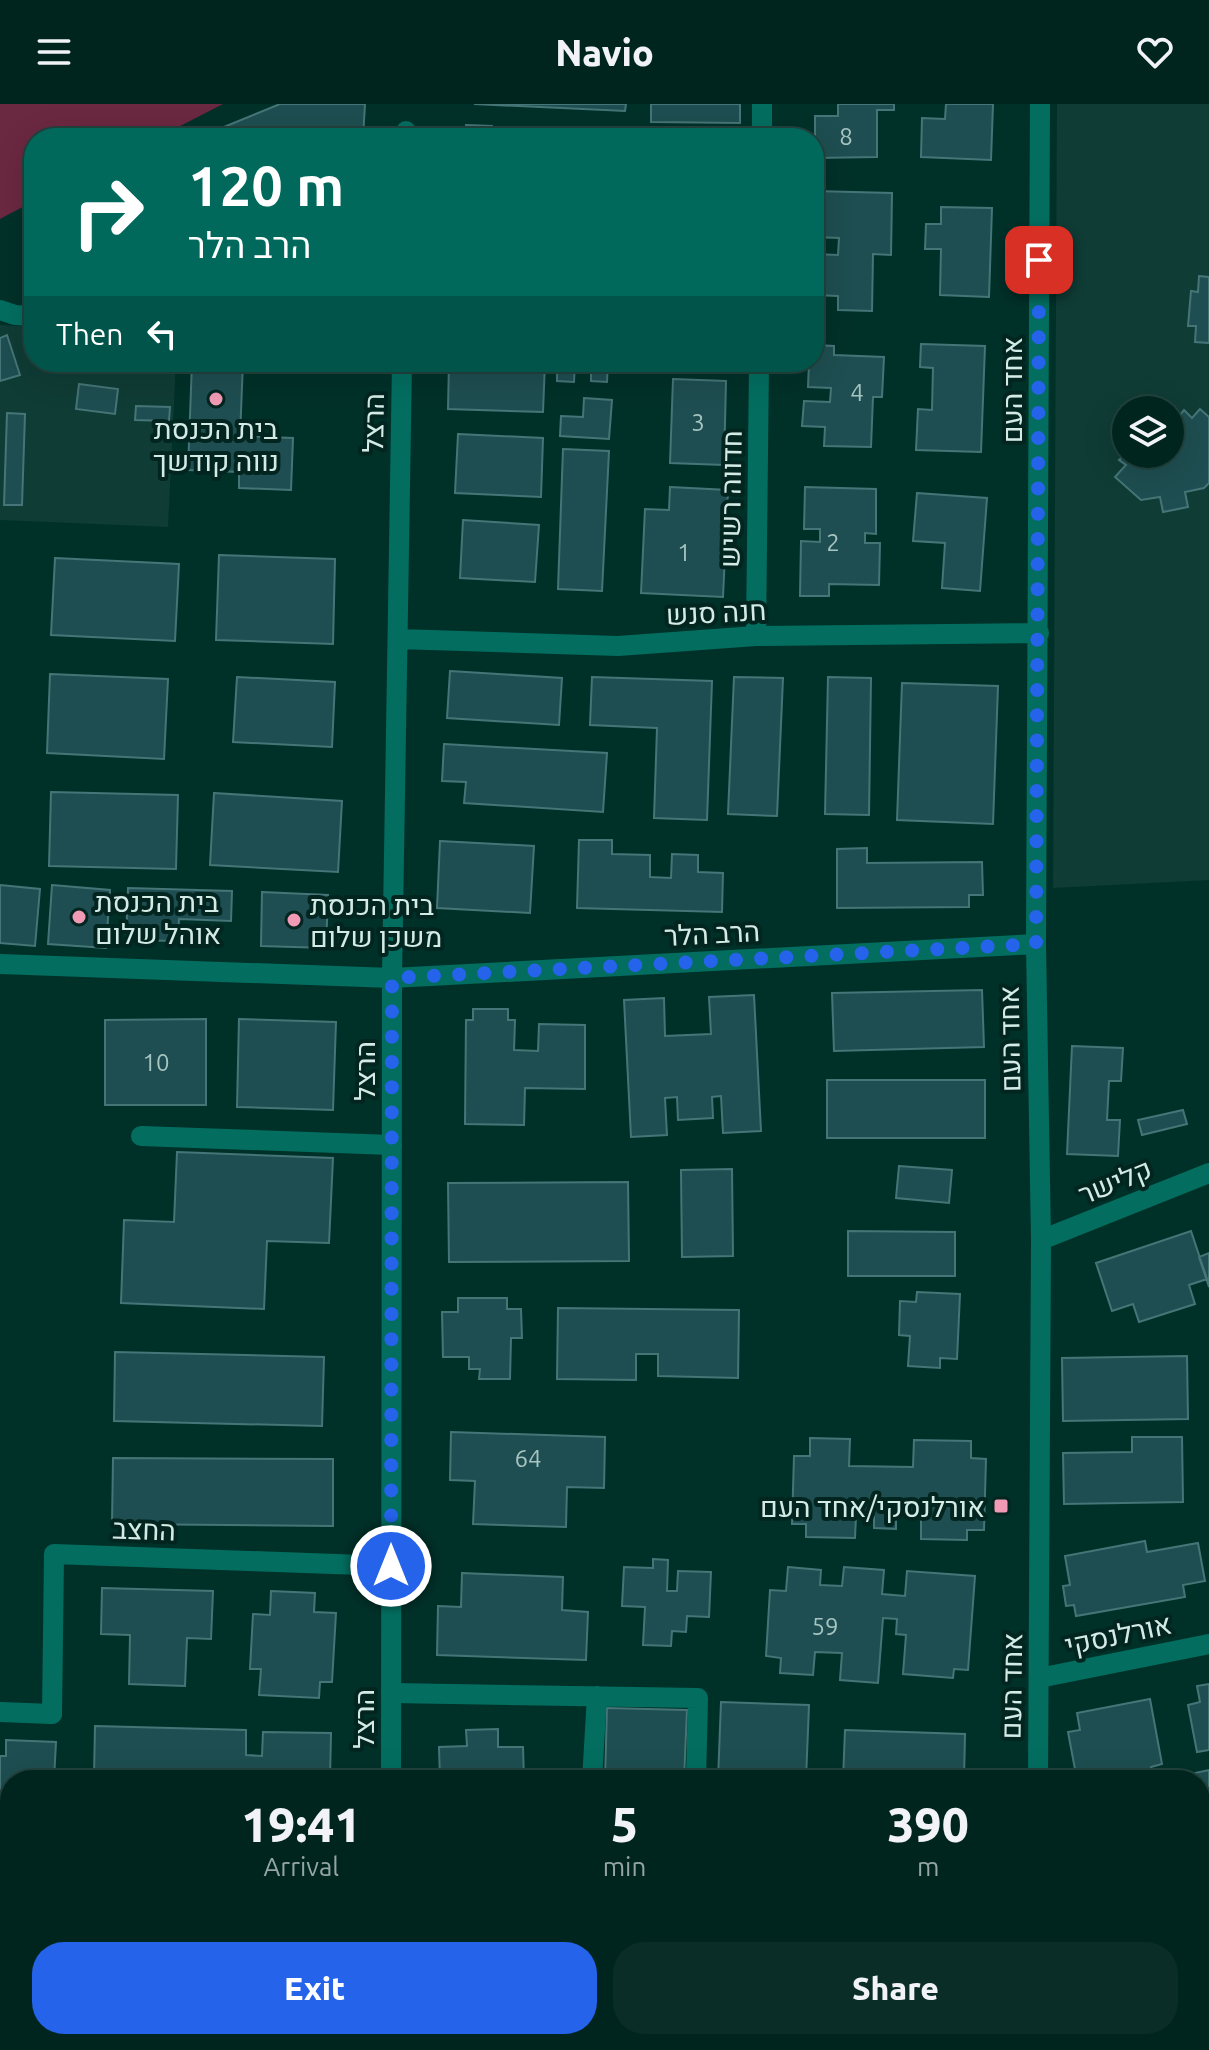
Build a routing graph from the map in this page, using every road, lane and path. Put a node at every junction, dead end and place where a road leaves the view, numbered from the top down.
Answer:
1 (762, 104) edge
2 (1040, 104) edge
3 (762, 128) edge
4 (0, 310) edge
5 (24, 315) edge
6 (402, 372) edge
7 (759, 372) edge
8 (1039, 633) junction
9 (756, 636) junction
10 (398, 639) junction
11 (1036, 944) junction
12 (0, 964) edge
13 (392, 978) junction
14 (141, 1136) dead end
15 (392, 1145) junction
16 (1209, 1173) edge
17 (1041, 1240) junction
18 (391, 1566) junction
19 (1209, 1644) edge
20 (1039, 1678) junction
21 (391, 1693) junction
22 (597, 1696) junction
23 (0, 1712) edge
24 (391, 1770) edge
25 (593, 1770) edge
26 (696, 1770) edge
27 (1038, 1770) edge

1 - 3 street
2 - 8 street, אחד העם
4 - 5 street
6 - 10 street, הרצל
7 - 9 street, חדווה רשיש
8 - 9 street, חנה סנש
8 - 11 street, אחד העם
9 - 10 street, חנה סנש
10 - 13 street, הרצל
11 - 13 street, הרב הלר
11 - 17 street, אחד העם
12 - 13 street, הרב הלר
13 - 15 street, הרצל
14 - 15 street
15 - 18 street, הרצל
16 - 17 street, קלישר
17 - 20 street, אחד העם
18 - 21 street, הרצל
18 - 23 street, החצב
19 - 20 street, אורלנסקי
20 - 27 street, אחד העם
21 - 22 street
21 - 24 street, הרצל
22 - 25 street
22 - 26 street

